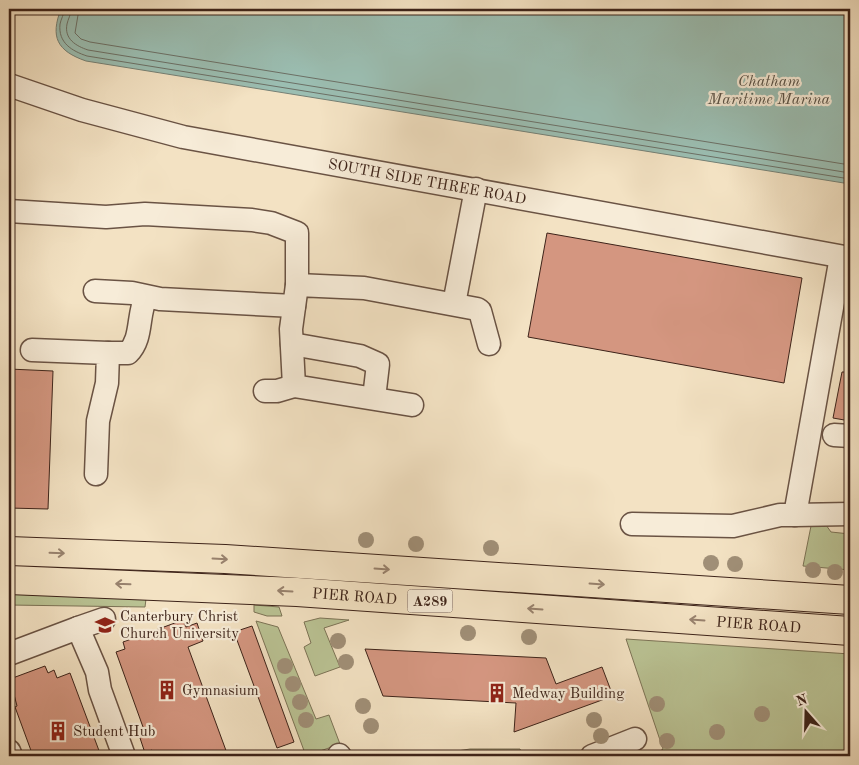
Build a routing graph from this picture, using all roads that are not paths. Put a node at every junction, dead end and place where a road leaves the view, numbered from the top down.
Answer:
1 (9, 85) edge
2 (476, 189) junction
3 (9, 211) edge
4 (846, 258) edge
5 (95, 291) dead end
6 (296, 295) junction
7 (146, 296) junction
8 (454, 304) junction
9 (292, 344) junction
10 (489, 344) dead end
11 (32, 350) dead end
12 (108, 353) junction
13 (294, 386) junction
14 (265, 391) dead end
15 (374, 398) junction
16 (412, 405) dead end
17 (96, 474) dead end
18 (850, 514) edge
19 (795, 515) junction
20 (632, 524) dead end
21 (9, 551) edge
22 (9, 580) edge
23 (850, 600) edge
24 (104, 619) dead end
25 (78, 628) junction
26 (850, 630) edge
27 (9, 654) edge
28 (635, 739) dead end
29 (9, 750) edge
30 (11, 756) edge
31 (124, 756) edge
32 (592, 756) edge

1 - 2 street, SOUTH SIDE THREE ROAD
2 - 4 street, SOUTH SIDE THREE ROAD
2 - 8 street
3 - 6 street
4 - 19 street
5 - 7 street
6 - 7 street
6 - 8 street
6 - 9 street
7 - 12 street
8 - 10 street
9 - 13 street
9 - 15 street
11 - 12 street
12 - 17 street
13 - 14 street
13 - 15 street
15 - 16 street
18 - 19 street
19 - 20 street
21 -> 23 main road, PIER ROAD / A289
26 -> 22 main road, PIER ROAD / A289
24 - 25 street
25 - 27 street
25 - 31 street
28 - 32 street
29 - 30 street

